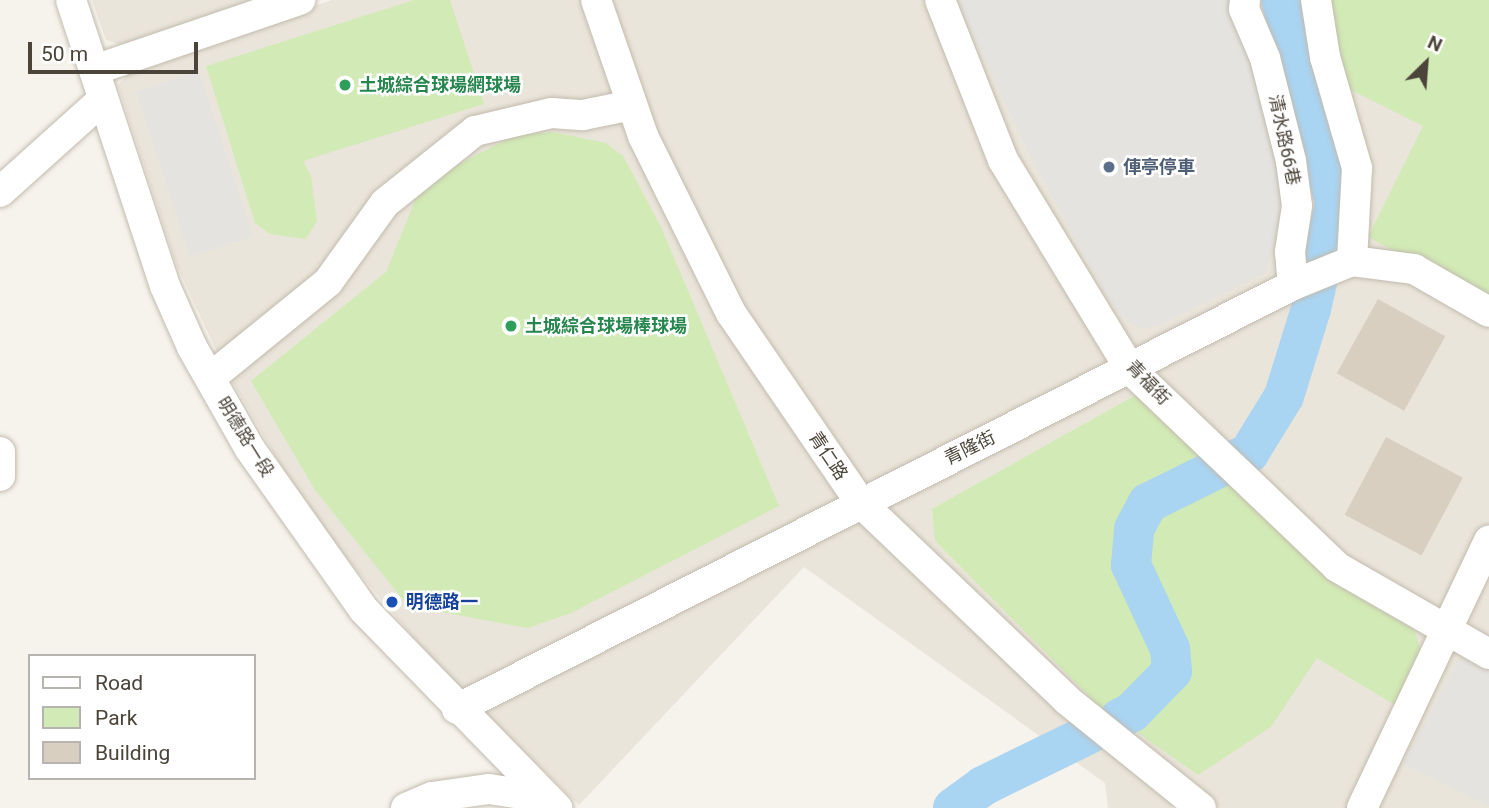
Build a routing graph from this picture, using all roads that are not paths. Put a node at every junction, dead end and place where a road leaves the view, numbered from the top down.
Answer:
1 (71, 0) edge
2 (300, 0) edge
3 (596, 0) edge
4 (940, 0) edge
5 (1245, 0) edge
6 (1316, 0) edge
7 (94, 70) junction
8 (102, 100) junction
9 (632, 105) junction
10 (0, 192) edge
11 (1351, 261) junction
12 (1294, 285) junction
13 (1489, 312) edge
14 (1130, 369) junction
15 (210, 378) junction
16 (0, 452) edge
17 (0, 476) edge
18 (860, 502) junction
19 (1489, 541) edge
20 (1446, 633) junction
21 (1489, 654) edge
22 (457, 709) junction
23 (552, 803) edge
24 (406, 808) edge
25 (1200, 808) edge
26 (1362, 808) edge

1 - 7 street, 明德路一段
2 - 7 street
3 - 9 street, 青仁路
4 - 14 street, 青福街
5 - 12 street, 清水路66巷
6 - 11 street
7 - 8 street, 明德路一段
8 - 10 street
8 - 15 street, 明德路一段
9 - 15 street
9 - 18 street, 青仁路
11 - 12 street, 青隆街
11 - 13 street, 青隆街
12 - 14 street, 青隆街
14 - 18 street, 青隆街
14 - 20 street, 青福街
15 - 22 street, 明德路一段
16 - 17 street
18 - 22 street, 青隆街
18 - 25 street, 青仁路
19 - 20 street
20 - 21 street, 青福街
20 - 26 street
22 - 23 street, 明德路一段
23 - 24 street, 明德路一段

